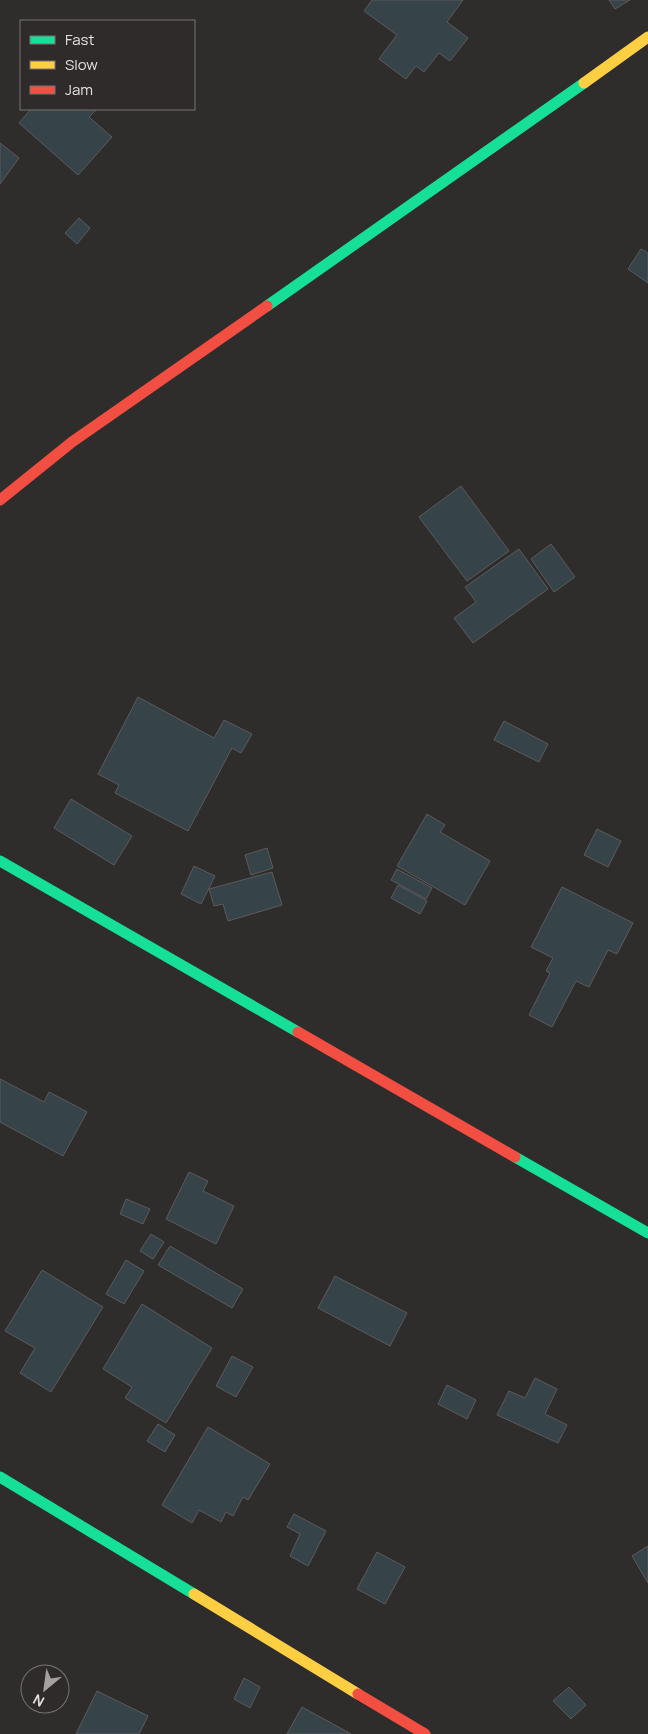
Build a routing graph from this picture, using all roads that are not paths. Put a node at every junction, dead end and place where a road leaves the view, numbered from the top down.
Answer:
1 (648, 37) edge
2 (0, 500) edge
3 (0, 861) edge
4 (648, 1233) edge
5 (0, 1477) edge
6 (425, 1734) edge

1 - 2 street
3 - 4 street
5 - 6 street

